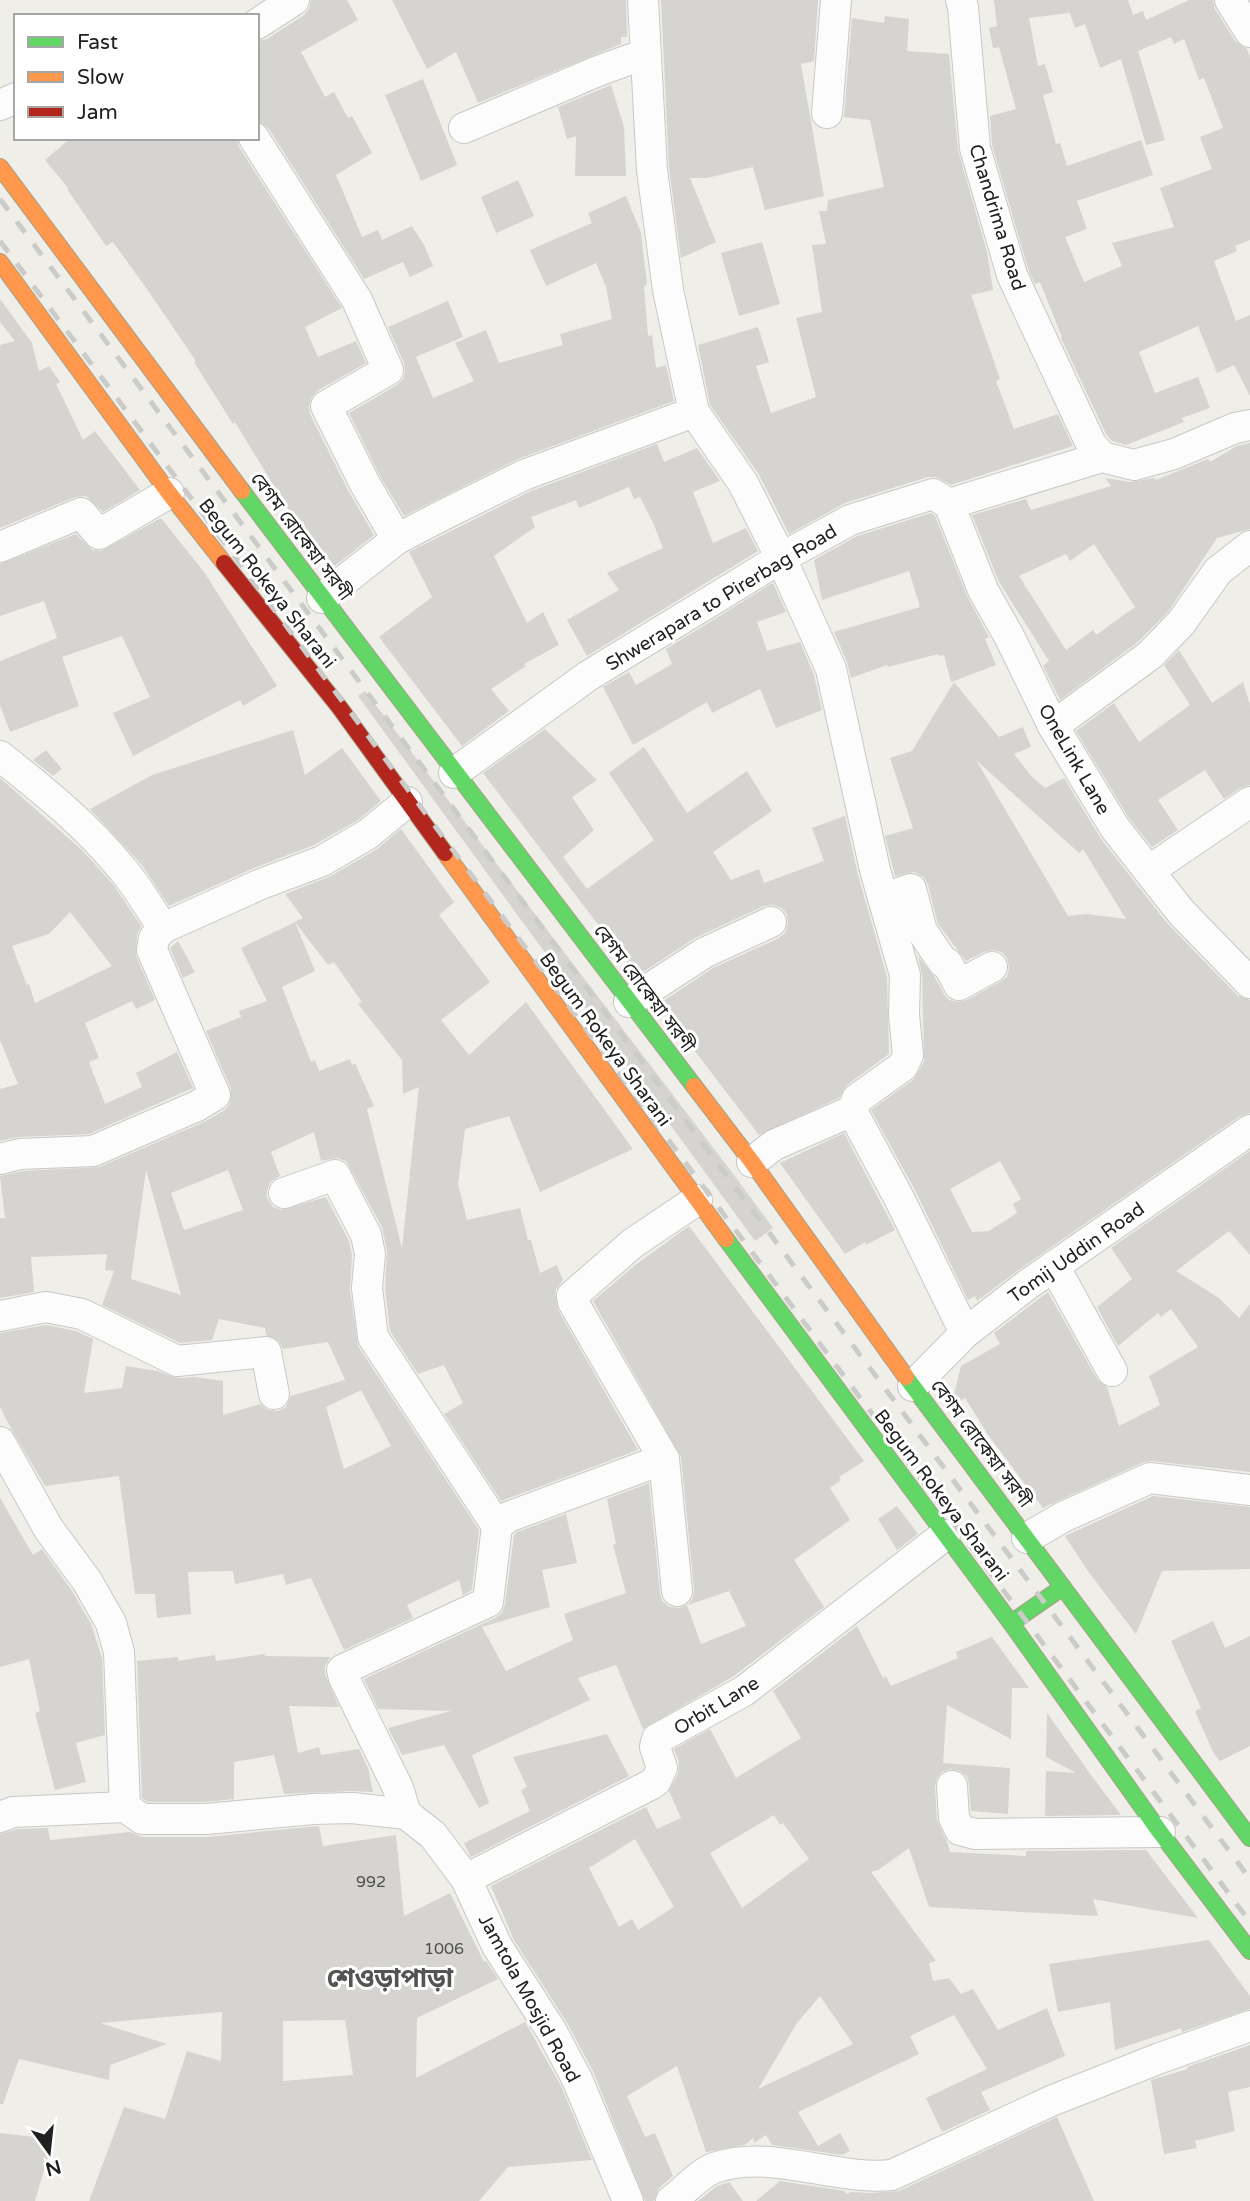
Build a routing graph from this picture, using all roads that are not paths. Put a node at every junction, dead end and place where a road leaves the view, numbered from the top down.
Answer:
1 (295, 0) edge
2 (643, 0) edge
3 (836, 0) edge
4 (961, 0) edge
5 (259, 23) edge
6 (645, 54) junction
7 (827, 113) dead end
8 (464, 128) dead end
9 (255, 140) edge
10 (0, 167) edge
11 (0, 262) edge
12 (694, 412) junction
13 (1250, 425) edge
14 (1101, 457) junction
15 (169, 493) junction
16 (949, 504) junction
17 (397, 539) junction
18 (1250, 546) edge
19 (0, 547) edge
20 (781, 558) junction
21 (322, 598) junction
22 (1053, 726) junction
23 (0, 756) edge
24 (454, 773) junction
25 (407, 802) junction
26 (1250, 802) edge
27 (1150, 870) junction
28 (883, 898) junction
29 (771, 922) dead end
30 (163, 928) junction
31 (992, 967) dead end
32 (1250, 983) edge
33 (629, 1002) junction
34 (852, 1111) junction
35 (1250, 1130) edge
36 (0, 1159) edge
37 (752, 1162) junction
38 (284, 1193) dead end
39 (697, 1199) junction
40 (1054, 1266) junction
41 (0, 1316) edge
42 (965, 1333) junction
43 (1112, 1371) dead end
44 (913, 1386) junction
45 (274, 1394) dead end
46 (0, 1442) edge
47 (664, 1460) junction
48 (1250, 1490) edge
49 (498, 1526) junction
50 (945, 1535) junction
51 (1027, 1538) junction
52 (1063, 1587) junction
53 (677, 1591) dead end
54 (1011, 1623) junction
55 (952, 1786) dead end
56 (125, 1807) junction
57 (406, 1814) junction
58 (0, 1817) edge
59 (1153, 1822) junction
60 (1250, 1838) edge
61 (466, 1879) junction
62 (1250, 1951) edge
63 (1250, 2026) edge
64 (628, 2201) edge
65 (671, 2201) edge

1 - 5 street
2 - 6 street
3 - 7 street
4 - 14 street, Chandrima Road
6 - 8 street
6 - 12 street
9 - 17 street
10 - 21 main road, বেগম রোকেয়া সরণী
11 - 15 main road, Begum Rokeya Sharani
12 - 17 street
12 - 20 street
13 - 14 street, Shwerapara to Pirerbag Road
14 - 16 street, Shwerapara to Pirerbag Road
15 - 19 street
15 - 25 main road, Begum Rokeya Sharani
16 - 20 street, Shwerapara to Pirerbag Road
16 - 22 street, OneLink Lane
17 - 21 street
18 - 22 street
20 - 24 street, Shwerapara to Pirerbag Road
20 - 28 street
21 - 24 main road, বেগম রোকেয়া সরণী
22 - 27 street, OneLink Lane
23 - 30 street
24 - 33 main road, বেগম রোকেয়া সরণী
25 - 30 street
25 - 39 main road, Begum Rokeya Sharani
26 - 27 street
27 - 32 street, OneLink Lane
28 - 31 street
28 - 34 street
29 - 33 street
30 - 36 street
33 - 37 main road, বেগম রোকেয়া সরণী
34 - 37 street
34 - 42 street
35 - 40 street, Tomij Uddin Road
37 - 44 main road, বেগম রোকেয়া সরণী
38 - 49 street
39 - 47 street
39 - 50 main road, Begum Rokeya Sharani
40 - 42 street, Tomij Uddin Road
40 - 43 street
41 - 45 street
42 - 44 street, Tomij Uddin Road
44 - 51 main road, বেগম রোকেয়া সরণী
46 - 56 street
47 - 49 street
47 - 53 street
48 - 51 street
49 - 57 street
50 - 54 main road, Begum Rokeya Sharani
50 - 61 street, Orbit Lane
51 - 52 main road, বেগম রোকেয়া সরণী
52 - 54 main road
52 - 60 main road, বেগম রোকেয়া সরণী
54 - 59 main road, Begum Rokeya Sharani
55 - 59 street
56 - 57 street
56 - 58 street
57 - 61 street, Jamtola Mosjid Road
59 - 62 main road
61 - 64 street, Jamtola Mosjid Road
63 - 65 street

